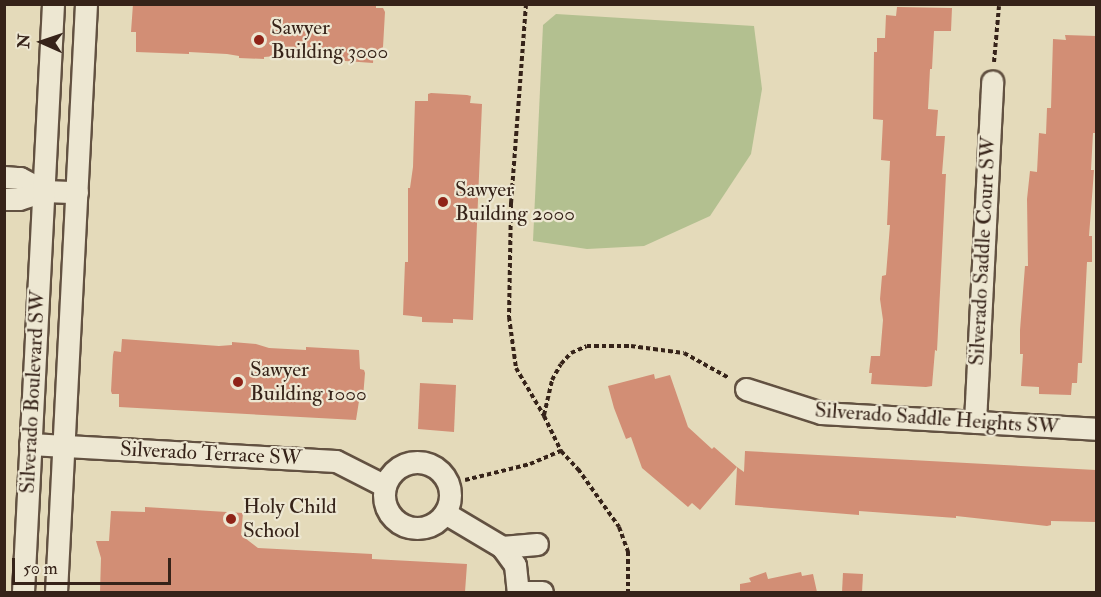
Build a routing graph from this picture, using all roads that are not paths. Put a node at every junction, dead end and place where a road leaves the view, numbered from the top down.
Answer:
1 (53, 4) edge
2 (86, 4) edge
3 (992, 81) road end
4 (4, 177) edge
5 (44, 191) junction
6 (77, 192) junction
7 (4, 199) edge
8 (746, 389) dead end
9 (975, 422) junction
10 (1096, 429) edge
11 (30, 444) junction
12 (64, 446) junction
13 (385, 486) junction
14 (445, 513) junction
15 (537, 544) dead end
16 (502, 547) junction
17 (23, 592) edge
18 (56, 592) edge
19 (518, 592) edge
20 (542, 592) edge

1 - 5 street, Silverado Boulevard SW
2 - 6 street, Silverado Boulevard SW
3 - 9 street, Silverado Saddle Court SW
4 - 5 street
5 - 6 street
5 - 7 street
5 - 11 street, Silverado Boulevard SW
6 - 12 street, Silverado Boulevard SW
8 - 9 street, Silverado Saddle Heights SW
9 - 10 street, Silverado Saddle Heights SW
11 - 12 street, Silverado Terrace SW
11 - 17 street, Silverado Boulevard SW
12 - 13 street, Silverado Terrace SW
12 - 18 street, Silverado Boulevard SW
13 - 14 street
13 - 14 street
14 - 16 street
15 - 16 street
16 - 19 street
19 - 20 street

